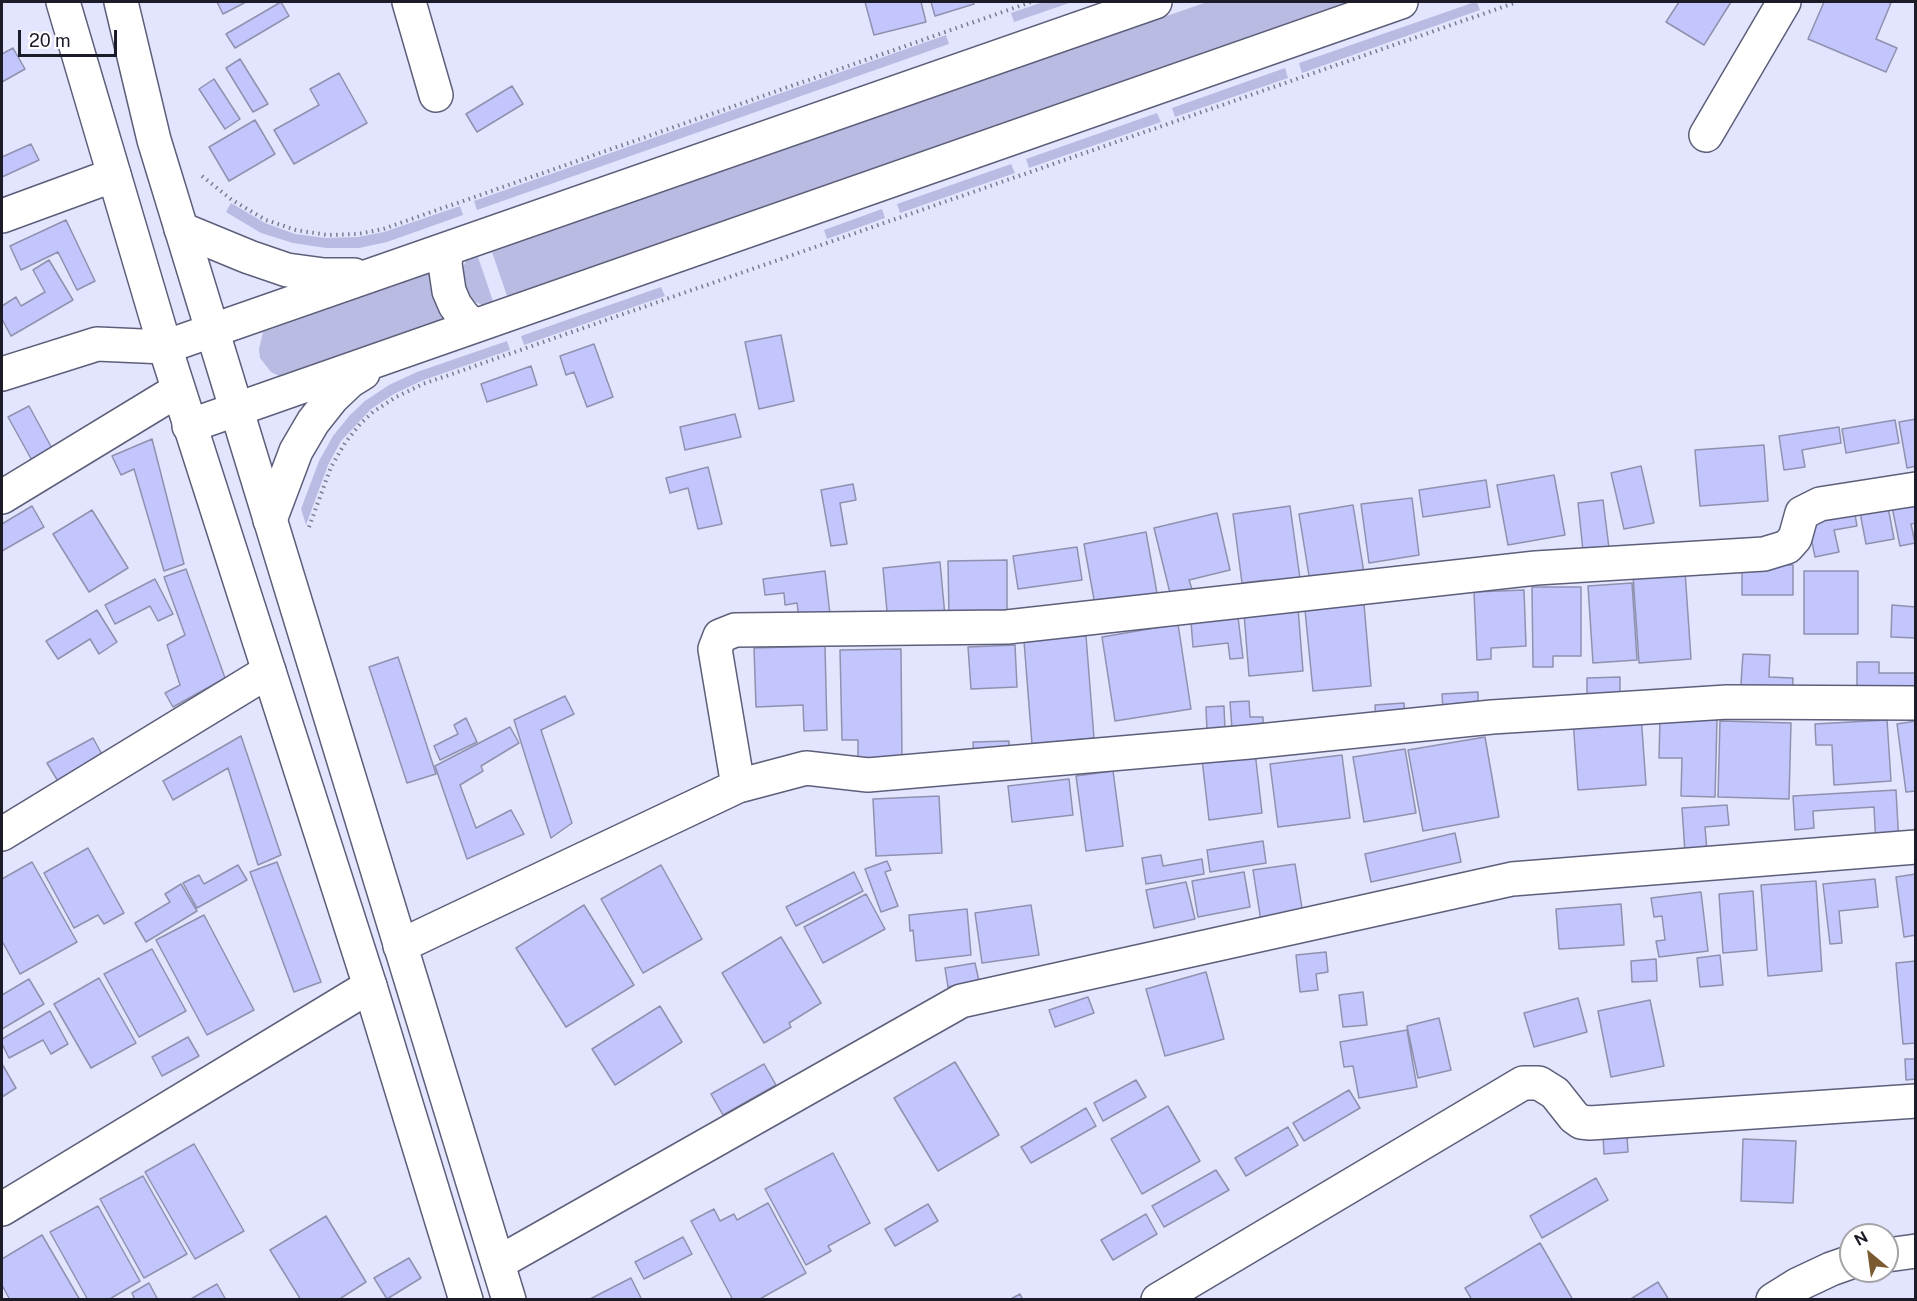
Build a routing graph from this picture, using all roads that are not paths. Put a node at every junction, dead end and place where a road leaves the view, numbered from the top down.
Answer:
1 (63, 2) edge
2 (121, 2) edge
3 (409, 2) edge
4 (1155, 2) edge
5 (1401, 2) edge
6 (1785, 2) edge
7 (436, 95) dead end
8 (1706, 135) dead end
9 (114, 175) junction
10 (2, 216) edge
11 (181, 229) junction
12 (447, 249) junction
13 (394, 268) junction
14 (473, 326) junction
15 (212, 331) junction
16 (165, 347) junction
17 (406, 350) junction
18 (2, 374) edge
19 (178, 390) junction
20 (236, 409) junction
21 (189, 426) junction
22 (1916, 489) edge
23 (2, 496) edge
24 (270, 520) junction
25 (269, 671) junction
26 (1916, 703) edge
27 (738, 786) junction
28 (2, 834) edge
29 (1916, 847) edge
30 (400, 946) junction
31 (370, 986) junction
32 (1916, 1101) edge
33 (2, 1209) edge
34 (1916, 1251) edge
35 (1899, 1253) edge
36 (498, 1263) junction
37 (1839, 1266) edge
38 (466, 1299) edge
39 (509, 1299) edge
40 (1158, 1299) edge
41 (1773, 1299) edge

1 - 9 street
2 - 11 street
3 - 7 street
4 - 12 street
5 - 14 street
6 - 8 street
9 - 10 street
9 - 16 street
11 - 13 street
11 - 15 street
12 - 13 street
12 - 14 street
13 - 15 street
14 - 17 street
15 - 16 street
15 - 20 street
16 - 18 street
16 - 19 street
17 - 20 street
17 - 24 street
19 - 21 street
19 - 23 street
20 - 21 street
20 - 24 street
21 - 25 street
22 - 27 street
24 - 30 street
25 - 28 street
25 - 31 street
26 - 27 street
27 - 30 street
29 - 36 street
30 - 36 street
31 - 33 street
31 - 38 street
32 - 40 street
34 - 35 street
36 - 39 street
37 - 41 street

